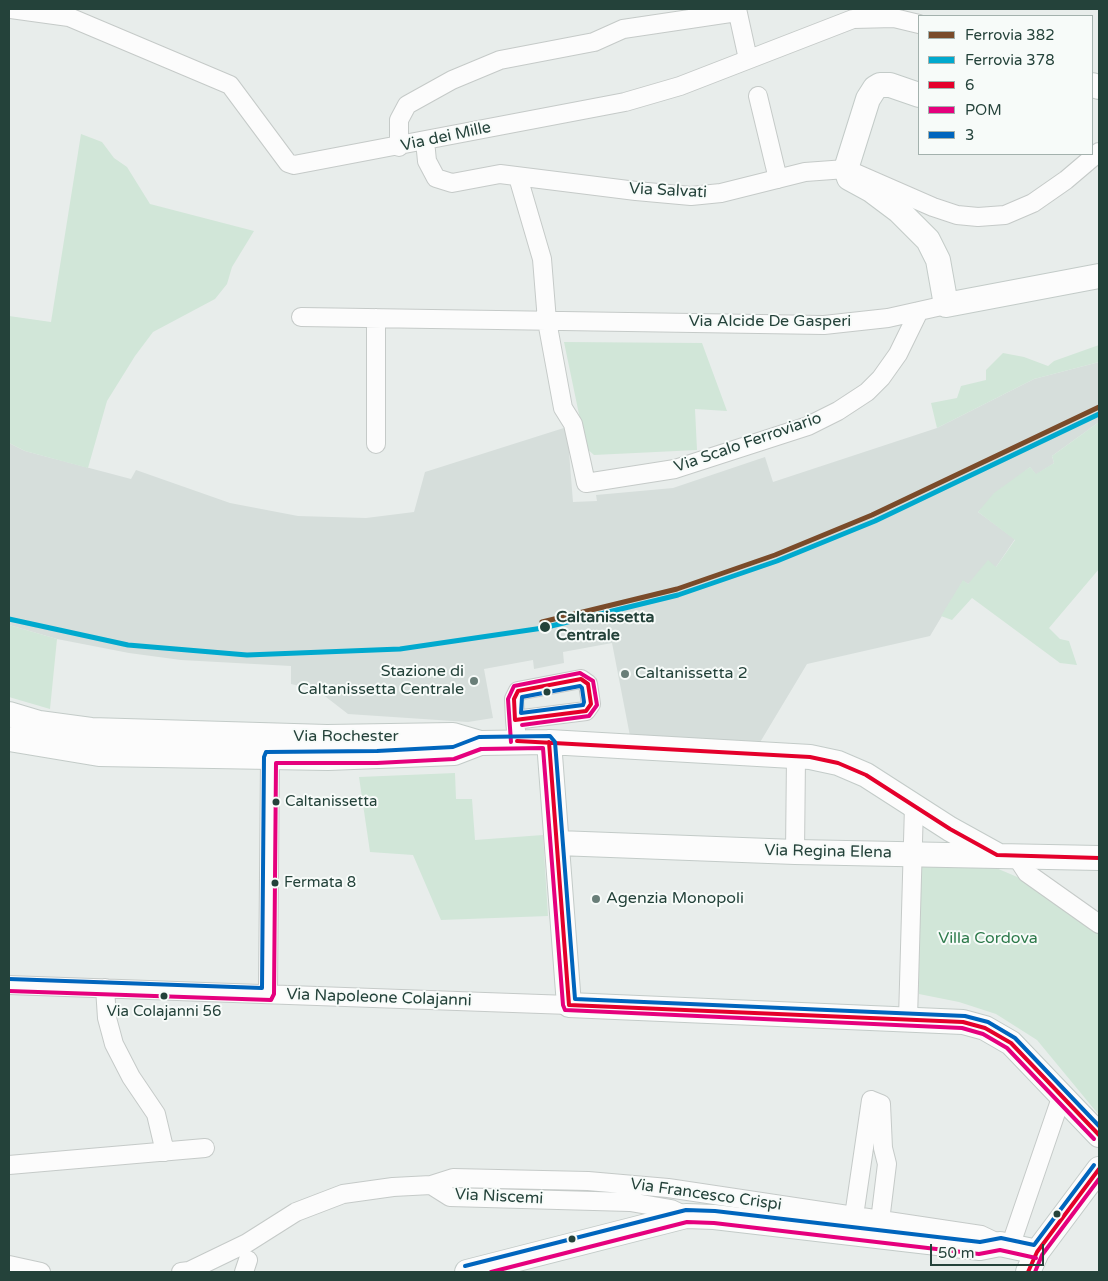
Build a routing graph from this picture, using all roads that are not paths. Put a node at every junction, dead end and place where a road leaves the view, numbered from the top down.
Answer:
1 (11, 9) edge
2 (737, 10) edge
3 (918, 24) edge
4 (748, 59) junction
5 (918, 94) edge
6 (758, 96) dead end
7 (425, 141) junction
8 (399, 146) junction
9 (1099, 152) edge
10 (846, 169) junction
11 (518, 176) junction
12 (778, 179) junction
13 (1089, 278) edge
14 (946, 304) junction
15 (919, 311) junction
16 (301, 317) dead end
17 (376, 318) junction
18 (547, 321) junction
19 (376, 444) dead end
20 (9, 714) edge
21 (516, 731) junction
22 (9, 739) edge
23 (549, 742) junction
24 (327, 748) junction
25 (270, 757) junction
26 (796, 757) junction
27 (914, 806) junction
28 (558, 843) junction
29 (795, 852) junction
30 (913, 854) junction
31 (1006, 855) junction
32 (1099, 858) edge
33 (1099, 924) edge
34 (9, 985) edge
35 (105, 988) junction
36 (268, 994) junction
37 (569, 1004) junction
38 (908, 1019) junction
39 (1062, 1095) junction
40 (1099, 1136) edge
41 (204, 1148) dead end
42 (165, 1152) junction
43 (9, 1166) edge
44 (1099, 1169) edge
45 (431, 1185) junction
46 (686, 1216) junction
47 (854, 1216) junction
48 (880, 1221) junction
49 (1005, 1246) junction
50 (1032, 1262) edge
51 (9, 1265) edge
52 (41, 1272) edge
53 (181, 1272) edge
54 (467, 1272) edge

1 - 8 street, Via dei Mille
2 - 4 street
2 - 8 street
3 - 4 street, Via dei Mille
4 - 7 street, Via dei Mille
5 - 10 main road
6 - 12 street
7 - 8 street, Via dei Mille
7 - 11 street, Via Salvati
9 - 10 street, Via Salvati
10 - 12 street, Via Salvati
10 - 14 main road
11 - 12 street, Via Salvati
11 - 18 street
13 - 14 main road, Via Alcide De Gasperi
14 - 15 street, Via Alcide De Gasperi
15 - 18 street, Via Alcide De Gasperi
15 - 18 street, Via Scalo Ferroviario
16 - 17 street, Via Alcide De Gasperi
17 - 18 street, Via Alcide De Gasperi
17 - 19 street
20 - 24 main road, Via Rochester
21 - 21 street
21 - 23 main road, Via Rochester
21 - 24 main road, Via Rochester
22 - 25 main road, Via Rochester
23 - 26 main road, Via Rochester
23 - 28 main road
24 - 25 main road, Via Rochester
25 - 36 street
26 - 27 main road, Via Rochester
26 - 29 street
27 - 30 street
27 - 31 main road, Via Rochester
28 - 29 main road, Via Regina Elena
28 - 37 main road
29 - 30 main road, Via Regina Elena
30 - 31 main road, Via Regina Elena
30 - 38 street
31 - 32 main road, Via Regina Elena
31 - 33 street
34 - 35 street, Via Napoleone Colajanni
35 - 36 street, Via Napoleone Colajanni
35 - 42 street
36 - 37 street, Via Napoleone Colajanni
37 - 38 main road
38 - 39 main road
39 - 40 main road
39 - 49 street
41 - 42 street
42 - 43 street
44 - 50 main road
45 - 46 street, Via Niscemi
45 - 47 street, Via Francesco Crispi
45 - 53 street, Via Niscemi
46 - 49 main road
46 - 54 main road
47 - 48 street, Via Francesco Crispi
47 - 48 street
48 - 49 street, Via Francesco Crispi
49 - 50 main road, Via Francesco Crispi
51 - 52 street

